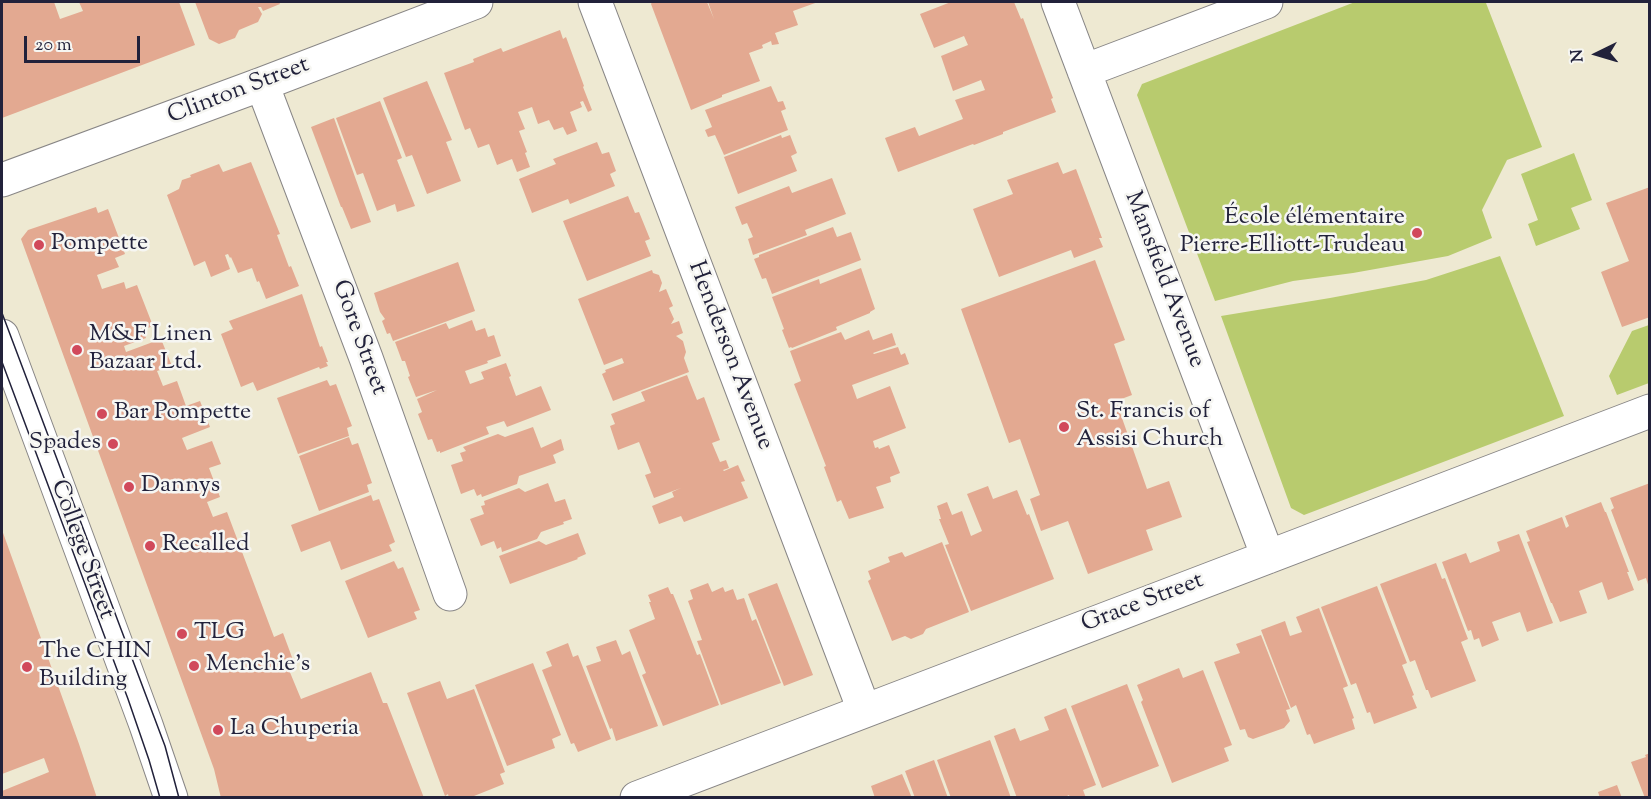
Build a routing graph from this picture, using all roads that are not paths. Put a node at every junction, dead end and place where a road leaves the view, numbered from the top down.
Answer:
1 (476, 2) edge
2 (595, 2) edge
3 (1058, 2) edge
4 (1266, 2) edge
5 (1084, 71) junction
6 (262, 84) junction
7 (2, 180) edge
8 (2, 336) edge
9 (1650, 411) edge
10 (1268, 557) junction
11 (450, 594) dead end
12 (864, 710) junction
13 (171, 798) edge
14 (637, 798) edge

1 - 6 street, Clinton Street
2 - 12 street, Henderson Avenue
3 - 5 street, Mansfield Avenue
4 - 5 street
5 - 10 street, Mansfield Avenue
6 - 7 street, Clinton Street
6 - 11 street, Gore Street
8 - 13 street, College Street
9 - 10 street, Grace Street
10 - 12 street, Grace Street
12 - 14 street, Grace Street

